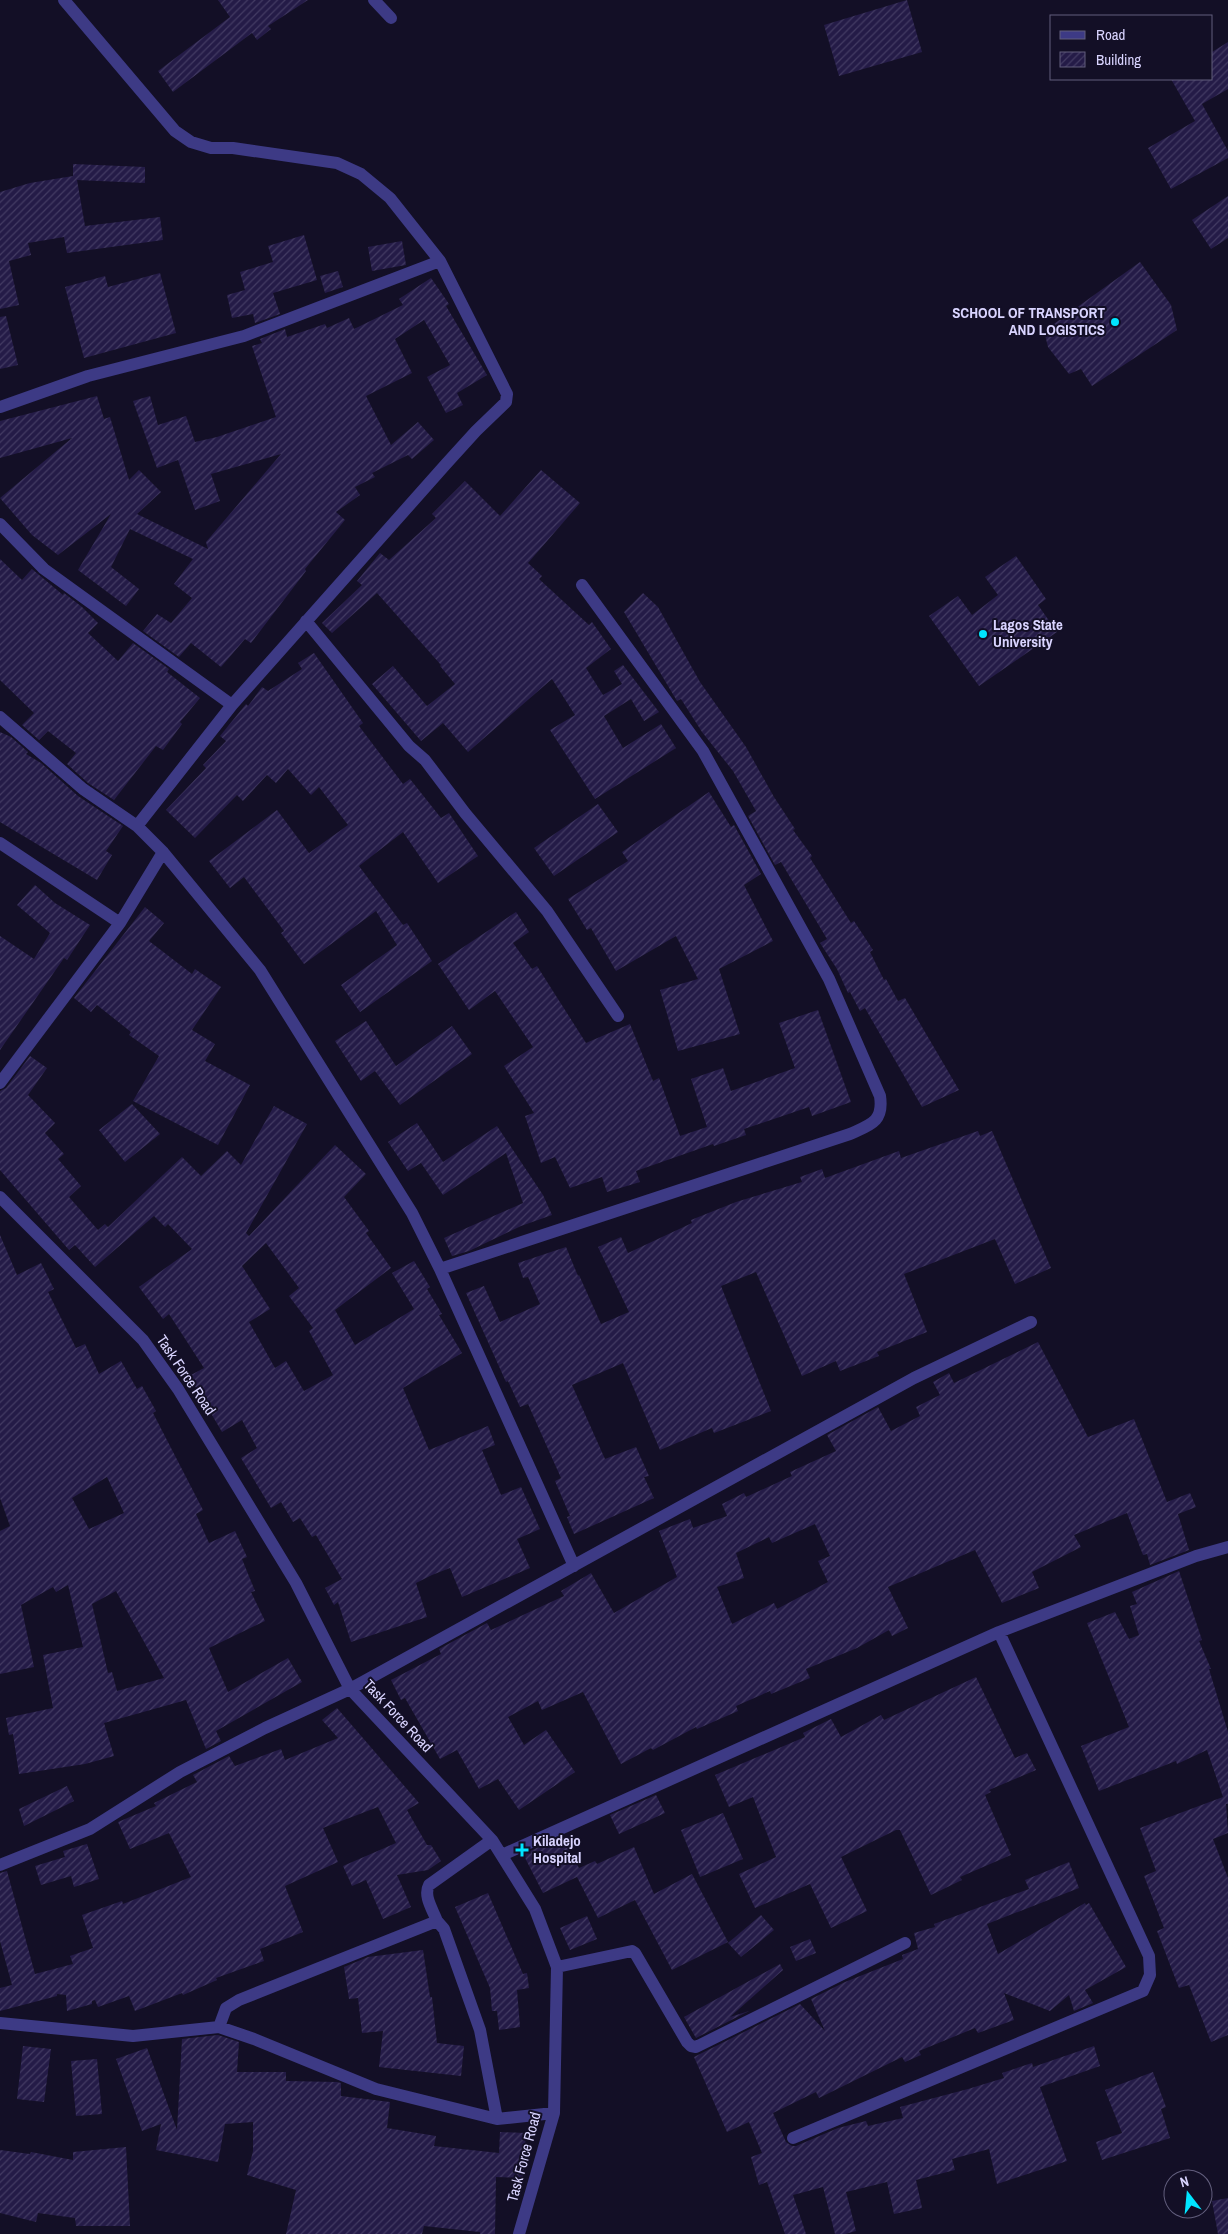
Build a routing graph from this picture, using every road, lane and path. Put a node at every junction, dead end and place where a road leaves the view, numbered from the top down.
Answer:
1 (64, 0) edge
2 (374, 0) edge
3 (390, 18) dead end
4 (440, 261) junction
5 (0, 406) edge
6 (0, 524) edge
7 (582, 585) dead end
8 (306, 621) junction
9 (232, 705) junction
10 (0, 717) edge
11 (137, 826) junction
12 (0, 843) edge
13 (163, 852) junction
14 (120, 923) junction
15 (618, 1016) dead end
16 (0, 1083) edge
17 (0, 1197) edge
18 (440, 1269) junction
19 (1031, 1322) dead end
20 (1228, 1547) edge
21 (574, 1566) junction
22 (999, 1632) junction
23 (350, 1689) junction
24 (492, 1840) junction
25 (502, 1855) junction
26 (0, 1865) edge
27 (437, 1921) junction
28 (906, 1943) dead end
29 (557, 1967) junction
30 (0, 2023) edge
31 (219, 2027) junction
32 (554, 2113) junction
33 (497, 2119) junction
34 (793, 2138) dead end
35 (519, 2234) edge

1 - 4 street
2 - 3 street
4 - 5 street
4 - 8 street
6 - 9 street
7 - 18 street
8 - 9 street
8 - 15 street
9 - 11 street
10 - 11 street
11 - 13 street
12 - 14 street
13 - 14 street
13 - 18 street
14 - 16 street
17 - 23 street, Task Force Road
18 - 21 street
19 - 21 street
20 - 22 street
21 - 23 street
22 - 25 street
22 - 34 street
23 - 24 street, Task Force Road
23 - 26 street
24 - 25 street, Task Force Road
24 - 27 street
25 - 29 street, Task Force Road
27 - 31 street
27 - 33 street
28 - 29 street
29 - 32 street, Task Force Road
30 - 31 street
31 - 33 street
32 - 33 street
32 - 35 street, Task Force Road

